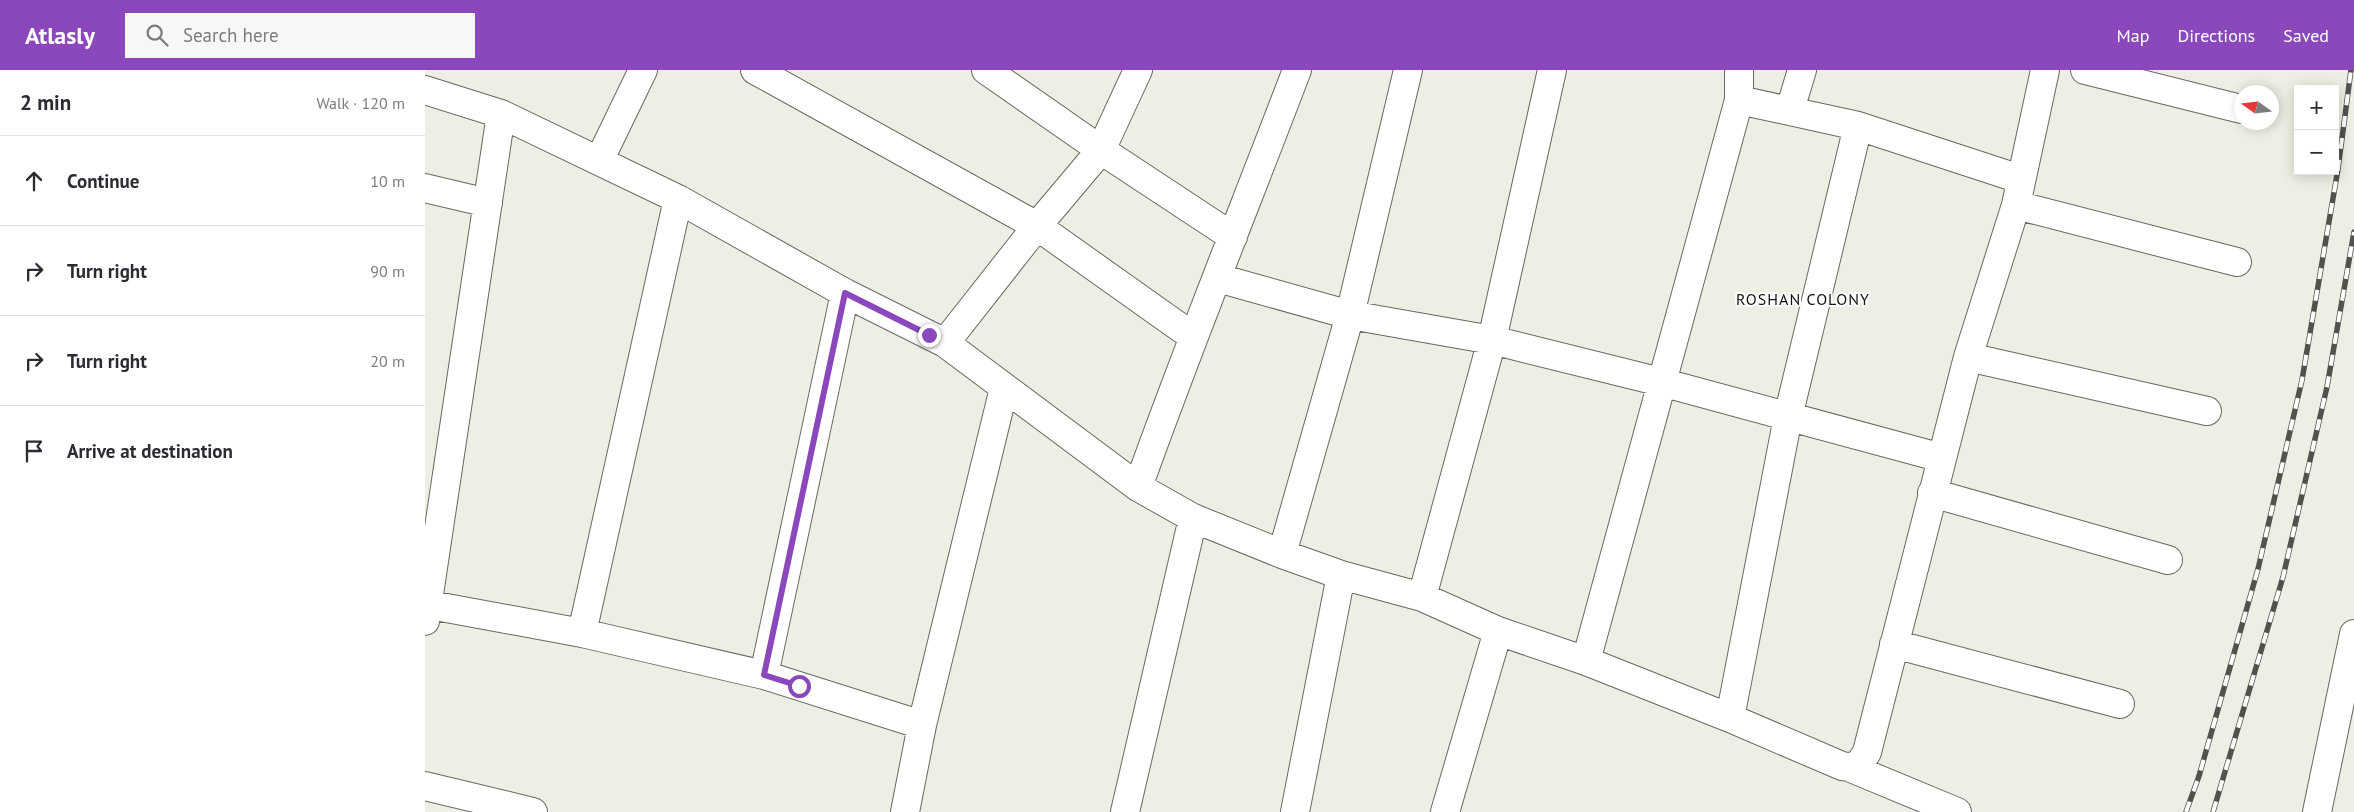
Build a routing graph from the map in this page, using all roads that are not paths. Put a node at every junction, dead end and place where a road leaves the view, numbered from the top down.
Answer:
1 (643, 70) edge
2 (755, 70) edge
3 (986, 70) edge
4 (1138, 70) edge
5 (1297, 70) edge
6 (1408, 70) edge
7 (1552, 70) edge
8 (1739, 70) edge
9 (1802, 70) edge
10 (2045, 70) edge
11 (2085, 70) edge
12 (1019, 80) edge
13 (425, 90) edge
14 (1739, 100) junction
15 (2234, 107) edge
16 (1790, 110) junction
17 (501, 114) junction
18 (1858, 126) junction
19 (1101, 150) junction
20 (599, 161) junction
21 (425, 188) edge
22 (2018, 192) junction
23 (678, 199) junction
24 (488, 204) junction
25 (1037, 226) junction
26 (1233, 237) junction
27 (2237, 262) dead end
28 (1217, 278) junction
29 (845, 293) junction
30 (1350, 315) junction
31 (1192, 336) junction
32 (1492, 340) junction
33 (945, 343) junction
34 (1968, 356) junction
35 (1661, 382) junction
36 (1004, 388) junction
37 (2207, 410) dead end
38 (1788, 417) junction
39 (1942, 458) junction
40 (1138, 487) junction
41 (1932, 494) junction
42 (1193, 518) junction
43 (1282, 554) junction
44 (2168, 560) dead end
45 (1341, 575) junction
46 (1422, 597) junction
47 (426, 611) edge
48 (1498, 631) junction
49 (582, 633) junction
50 (2354, 634) edge
51 (1894, 644) junction
52 (1585, 661) junction
53 (764, 675) junction
54 (2120, 704) dead end
55 (1731, 718) junction
56 (922, 725) junction
57 (1851, 768) junction
58 (425, 786) edge
59 (533, 812) edge
60 (905, 812) edge
61 (1125, 812) edge
62 (1295, 812) edge
63 (1445, 812) edge
64 (1957, 812) edge
65 (2317, 812) edge

1 - 20 street
2 - 25 street
3 - 12 street
4 - 19 street
5 - 26 street
6 - 30 street
7 - 32 street
8 - 14 street
9 - 16 street
10 - 22 street
11 - 15 street
12 - 19 street
13 - 17 street
14 - 16 street
14 - 35 street
16 - 18 street
17 - 20 street
17 - 24 street
18 - 22 street
18 - 38 street
19 - 25 street
19 - 26 street
20 - 23 street
21 - 24 street
22 - 27 street
22 - 34 street
23 - 29 street
23 - 49 street
24 - 47 street
25 - 31 street
25 - 33 street
26 - 28 street
28 - 30 street
28 - 31 street
29 - 33 street
29 - 53 street
30 - 32 street
30 - 43 street
31 - 40 street
32 - 35 street
32 - 46 street
33 - 36 street
34 - 37 street
34 - 39 street
35 - 38 street
35 - 52 street
36 - 40 street
36 - 56 street
38 - 39 street
38 - 55 street
39 - 41 street
40 - 42 street
41 - 44 street
41 - 51 street
42 - 43 street
42 - 61 street
43 - 45 street
45 - 46 street
45 - 62 street
46 - 48 street
47 - 49 street
48 - 52 street
48 - 63 street
49 - 53 street
50 - 65 street
51 - 54 street
51 - 57 street
52 - 55 street
53 - 56 street
55 - 57 street
56 - 60 street
57 - 64 street
58 - 59 street

